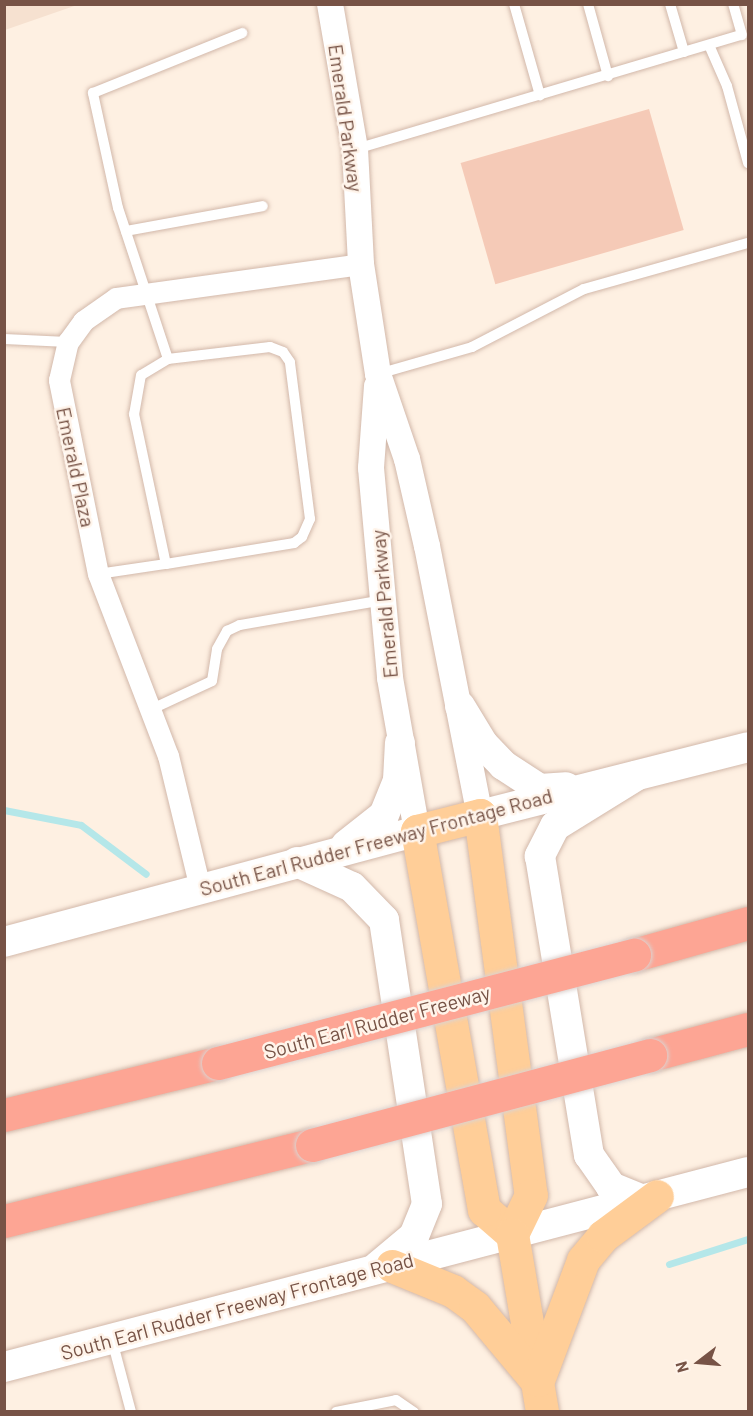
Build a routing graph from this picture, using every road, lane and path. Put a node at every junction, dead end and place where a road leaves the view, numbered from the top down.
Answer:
1 (330, 4) edge
2 (514, 4) edge
3 (588, 4) edge
4 (670, 4) edge
5 (733, 4) edge
6 (242, 33) dead end
7 (742, 35) junction
8 (708, 45) junction
9 (748, 46) edge
10 (684, 52) junction
11 (608, 76) junction
12 (540, 95) junction
13 (355, 149) junction
14 (748, 163) edge
15 (263, 206) dead end
16 (126, 231) junction
17 (748, 243) edge
18 (361, 264) junction
19 (145, 293) junction
20 (4, 339) edge
21 (68, 342) junction
22 (168, 359) junction
23 (378, 374) junction
24 (166, 564) junction
25 (98, 574) junction
26 (383, 600) junction
27 (460, 706) junction
28 (152, 709) junction
29 (400, 743) junction
30 (748, 747) edge
31 (636, 776) junction
32 (599, 784) junction
33 (480, 815) junction
34 (417, 831) junction
35 (337, 852) junction
36 (297, 862) junction
37 (200, 888) junction
38 (748, 923) edge
39 (4, 942) edge
40 (748, 1029) edge
41 (4, 1115) edge
42 (748, 1172) edge
43 (651, 1198) junction
44 (4, 1221) edge
45 (512, 1234) junction
46 (383, 1268) junction
47 (112, 1340) junction
48 (4, 1367) edge
49 (539, 1397) edge
50 (131, 1412) edge
51 (336, 1412) edge
52 (414, 1412) edge

1 - 13 street, Emerald Parkway
2 - 12 lane
3 - 11 lane
4 - 10 lane
5 - 7 lane
6 - 16 lane
7 - 8 lane
7 - 9 lane
8 - 10 lane
8 - 14 lane
10 - 11 lane
11 - 12 lane
12 - 13 lane
13 - 18 street, Emerald Parkway
15 - 16 lane
16 - 19 lane
17 - 23 lane
18 - 19 street, Emerald Plaza
18 - 23 street, Emerald Parkway
19 - 21 street, Emerald Plaza
19 - 22 lane
20 - 21 lane
21 - 25 street, Emerald Plaza
22 - 24 lane
22 - 24 lane
23 - 26 street, Emerald Parkway
23 - 27 street, Emerald Parkway
24 - 25 lane
25 - 28 street, Emerald Plaza
26 - 28 lane
26 - 29 street, Emerald Parkway
27 - 32 main road
27 - 33 street, Emerald Parkway
28 - 37 street, Emerald Plaza
29 - 34 street, Emerald Parkway
29 - 35 main road
30 - 31 main road, South Earl Rudder Freeway Frontage Road
31 - 32 main road, South Earl Rudder Freeway Frontage Road
31 - 43 main road
32 - 33 main road, South Earl Rudder Freeway Frontage Road
33 - 34 main road, South Earl Rudder Freeway Frontage Road
33 - 45 main road
34 - 35 main road, South Earl Rudder Freeway Frontage Road
34 - 45 main road
35 - 36 main road, South Earl Rudder Freeway Frontage Road
36 - 37 main road, South Earl Rudder Freeway Frontage Road
36 - 46 main road
37 - 39 main road, South Earl Rudder Freeway Frontage Road
38 - 41 highway, South Earl Rudder Freeway, bridge
40 - 44 highway, bridge
42 - 43 main road, South Earl Rudder Freeway Frontage Road
43 - 45 main road, South Earl Rudder Freeway Frontage Road
43 - 49 main road
45 - 46 main road, South Earl Rudder Freeway Frontage Road
45 - 49 main road
46 - 47 main road, South Earl Rudder Freeway Frontage Road
46 - 49 main road
47 - 48 main road, South Earl Rudder Freeway Frontage Road
47 - 50 lane
51 - 52 lane

